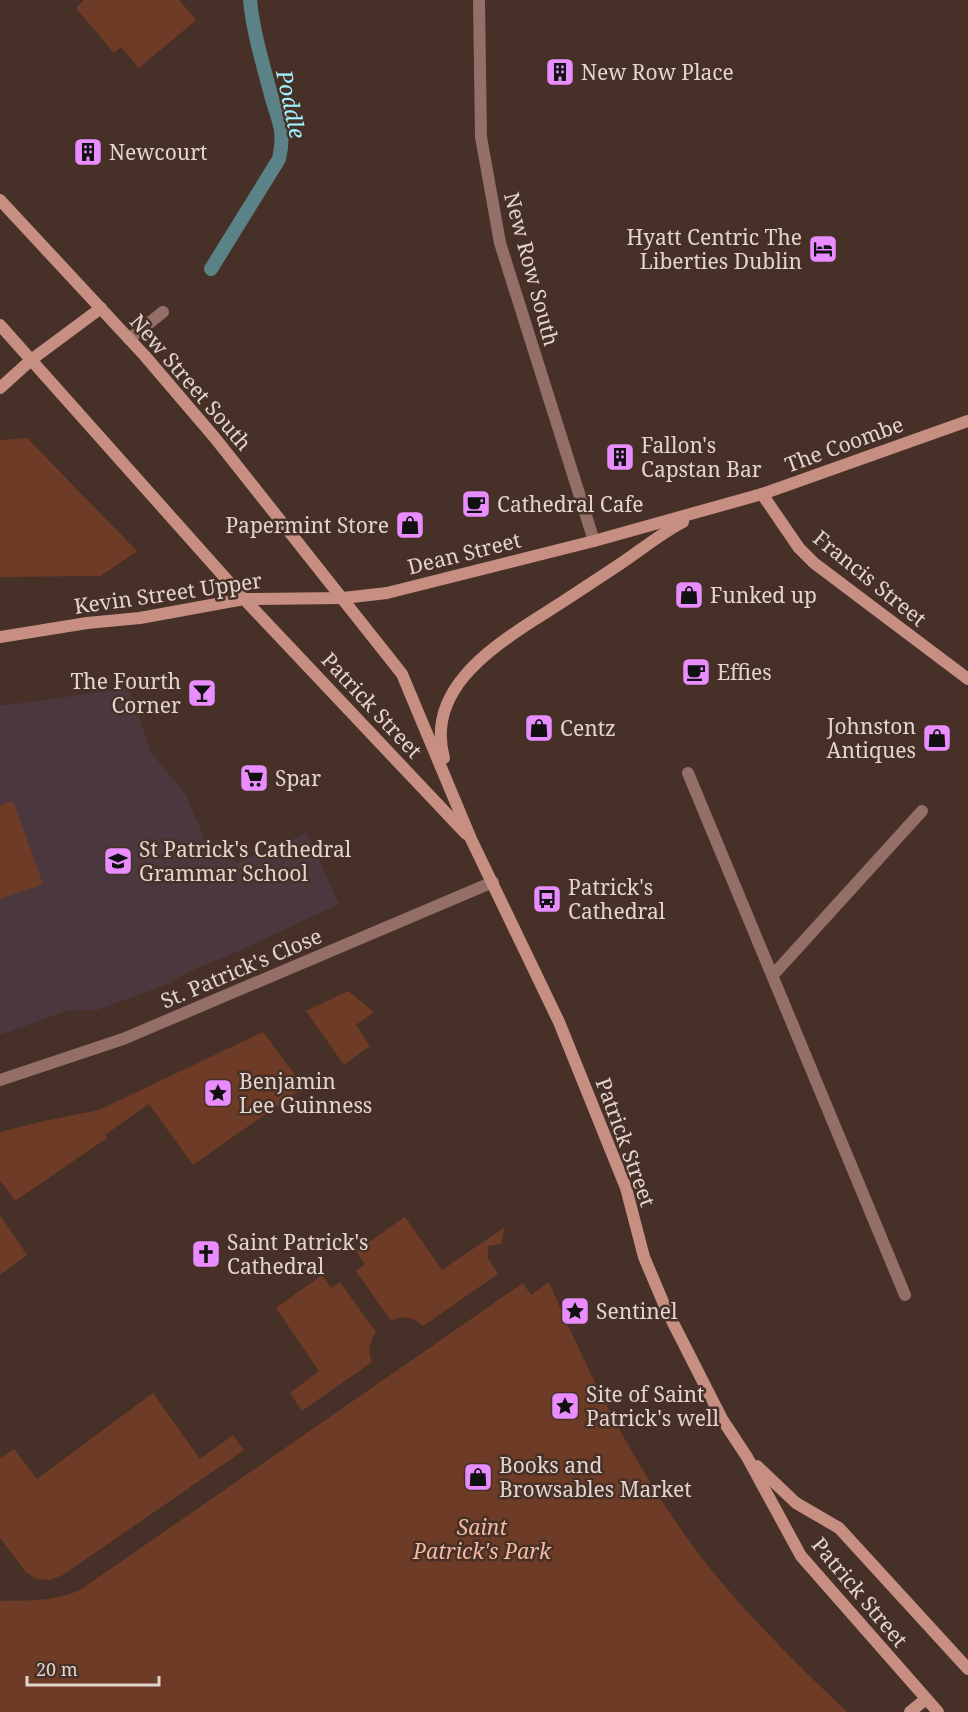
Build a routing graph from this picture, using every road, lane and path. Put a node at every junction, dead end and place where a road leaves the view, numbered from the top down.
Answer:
1 (479, 0) edge
2 (0, 200) edge
3 (101, 308) junction
4 (163, 312) dead end
5 (0, 325) edge
6 (129, 339) junction
7 (31, 360) junction
8 (0, 388) edge
9 (968, 421) edge
10 (762, 494) junction
11 (707, 510) junction
12 (594, 541) junction
13 (343, 598) junction
14 (244, 599) junction
15 (0, 637) edge
16 (968, 679) edge
17 (688, 773) dead end
18 (922, 811) dead end
19 (471, 839) junction
20 (493, 882) junction
21 (773, 975) junction
22 (0, 1080) edge
23 (905, 1295) dead end
24 (747, 1457) junction
25 (968, 1669) edge
26 (926, 1700) junction
27 (910, 1712) edge
28 (938, 1712) edge

1 - 12 street, New Row South
2 - 3 main road, New Street South
3 - 6 main road, New Street South
3 - 7 main road
4 - 6 street
5 - 7 main road
6 - 13 main road, New Street South
7 - 8 main road
7 - 14 main road
9 - 10 main road, The Coombe
10 - 11 main road, The Coombe
10 - 16 main road, Francis Street
11 - 12 main road, The Coombe
11 - 19 main road
12 - 13 main road, Dean Street
13 - 14 main road, Kevin Street Upper
13 - 19 main road, Patrick Street
14 - 15 main road, Kevin Street Upper
14 - 19 main road, Patrick Street
17 - 21 street
18 - 21 street
19 - 20 main road, Patrick Street
20 - 22 street, St. Patrick's Close
20 - 24 main road, Patrick Street
21 - 23 street
24 - 25 main road, Patrick Street
24 - 26 main road, Patrick Street
26 - 27 main road
26 - 28 main road, Patrick Street

